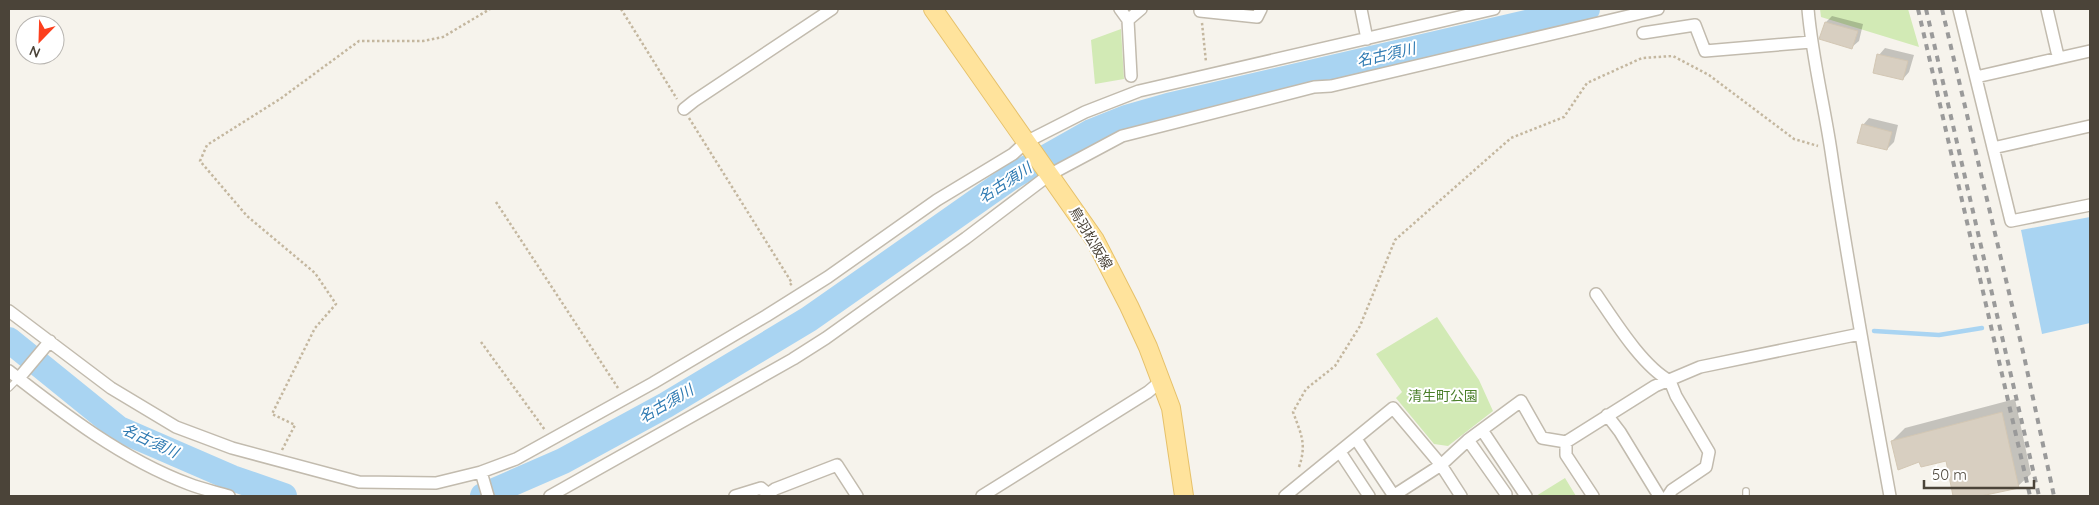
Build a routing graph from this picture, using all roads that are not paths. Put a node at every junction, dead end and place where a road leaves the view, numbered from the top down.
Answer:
1 (832, 9) edge
2 (933, 9) edge
3 (1120, 9) edge
4 (1141, 9) edge
5 (1261, 9) edge
6 (1361, 9) edge
7 (1494, 9) edge
8 (1658, 9) edge
9 (1808, 9) edge
10 (1959, 9) edge
11 (2047, 9) edge
12 (1200, 10) road end
13 (1128, 20) junction
14 (1643, 33) dead end
15 (1367, 39) junction
16 (1811, 42) junction
17 (2090, 50) edge
18 (2057, 52) dead end
19 (1131, 76) dead end
20 (1976, 77) junction
21 (684, 109) road end
22 (2090, 126) edge
23 (1026, 142) junction
24 (1993, 148) junction
25 (1049, 174) junction
26 (2090, 205) edge
27 (1596, 294) dead end
28 (9, 311) edge
29 (1860, 334) junction
30 (50, 341) junction
31 (9, 371) edge
32 (19, 378) junction
33 (1161, 381) junction
34 (1670, 381) junction
35 (9, 388) edge
36 (1607, 415) junction
37 (1482, 430) junction
38 (1356, 439) junction
39 (1468, 440) junction
40 (1566, 442) junction
41 (1340, 452) junction
42 (1441, 465) junction
43 (481, 472) junction
44 (1506, 494) dead end
45 (768, 495) edge
46 (229, 496) edge
47 (488, 496) edge
48 (550, 496) edge
49 (735, 496) edge
50 (857, 496) edge
51 (982, 496) edge
52 (1184, 496) edge
53 (1285, 496) edge
54 (1369, 496) edge
55 (1393, 496) edge
56 (1461, 496) edge
57 (1526, 496) edge
58 (1592, 496) edge
59 (1659, 496) edge
60 (1668, 496) edge
61 (1890, 496) edge

1 - 21 street
2 - 23 main road, 鳥羽松阪線
3 - 13 street
4 - 13 street
5 - 12 street
6 - 15 street
7 - 15 street
8 - 25 street
9 - 16 street
10 - 20 street
11 - 18 street
13 - 19 street
14 - 16 street
15 - 23 street
16 - 29 street
17 - 20 street
20 - 24 street
22 - 24 street
23 - 25 main road, 鳥羽松阪線
23 - 43 street
24 - 26 street
25 - 33 main road, 鳥羽松阪線
25 - 48 street
27 - 34 street
28 - 30 street
29 - 34 street
29 - 61 street
30 - 32 street
30 - 43 street
31 - 32 street
32 - 35 lane
32 - 46 street
33 - 51 street
33 - 52 main road, 鳥羽松阪線
34 - 36 street
34 - 60 street
36 - 40 street
36 - 59 street
37 - 39 street
37 - 40 street
37 - 57 street
38 - 41 street
38 - 42 street
38 - 55 street
39 - 42 street
39 - 44 street
40 - 58 street
41 - 53 street
41 - 54 street
42 - 55 street
42 - 56 street
43 - 47 street
45 - 49 street
45 - 50 street

